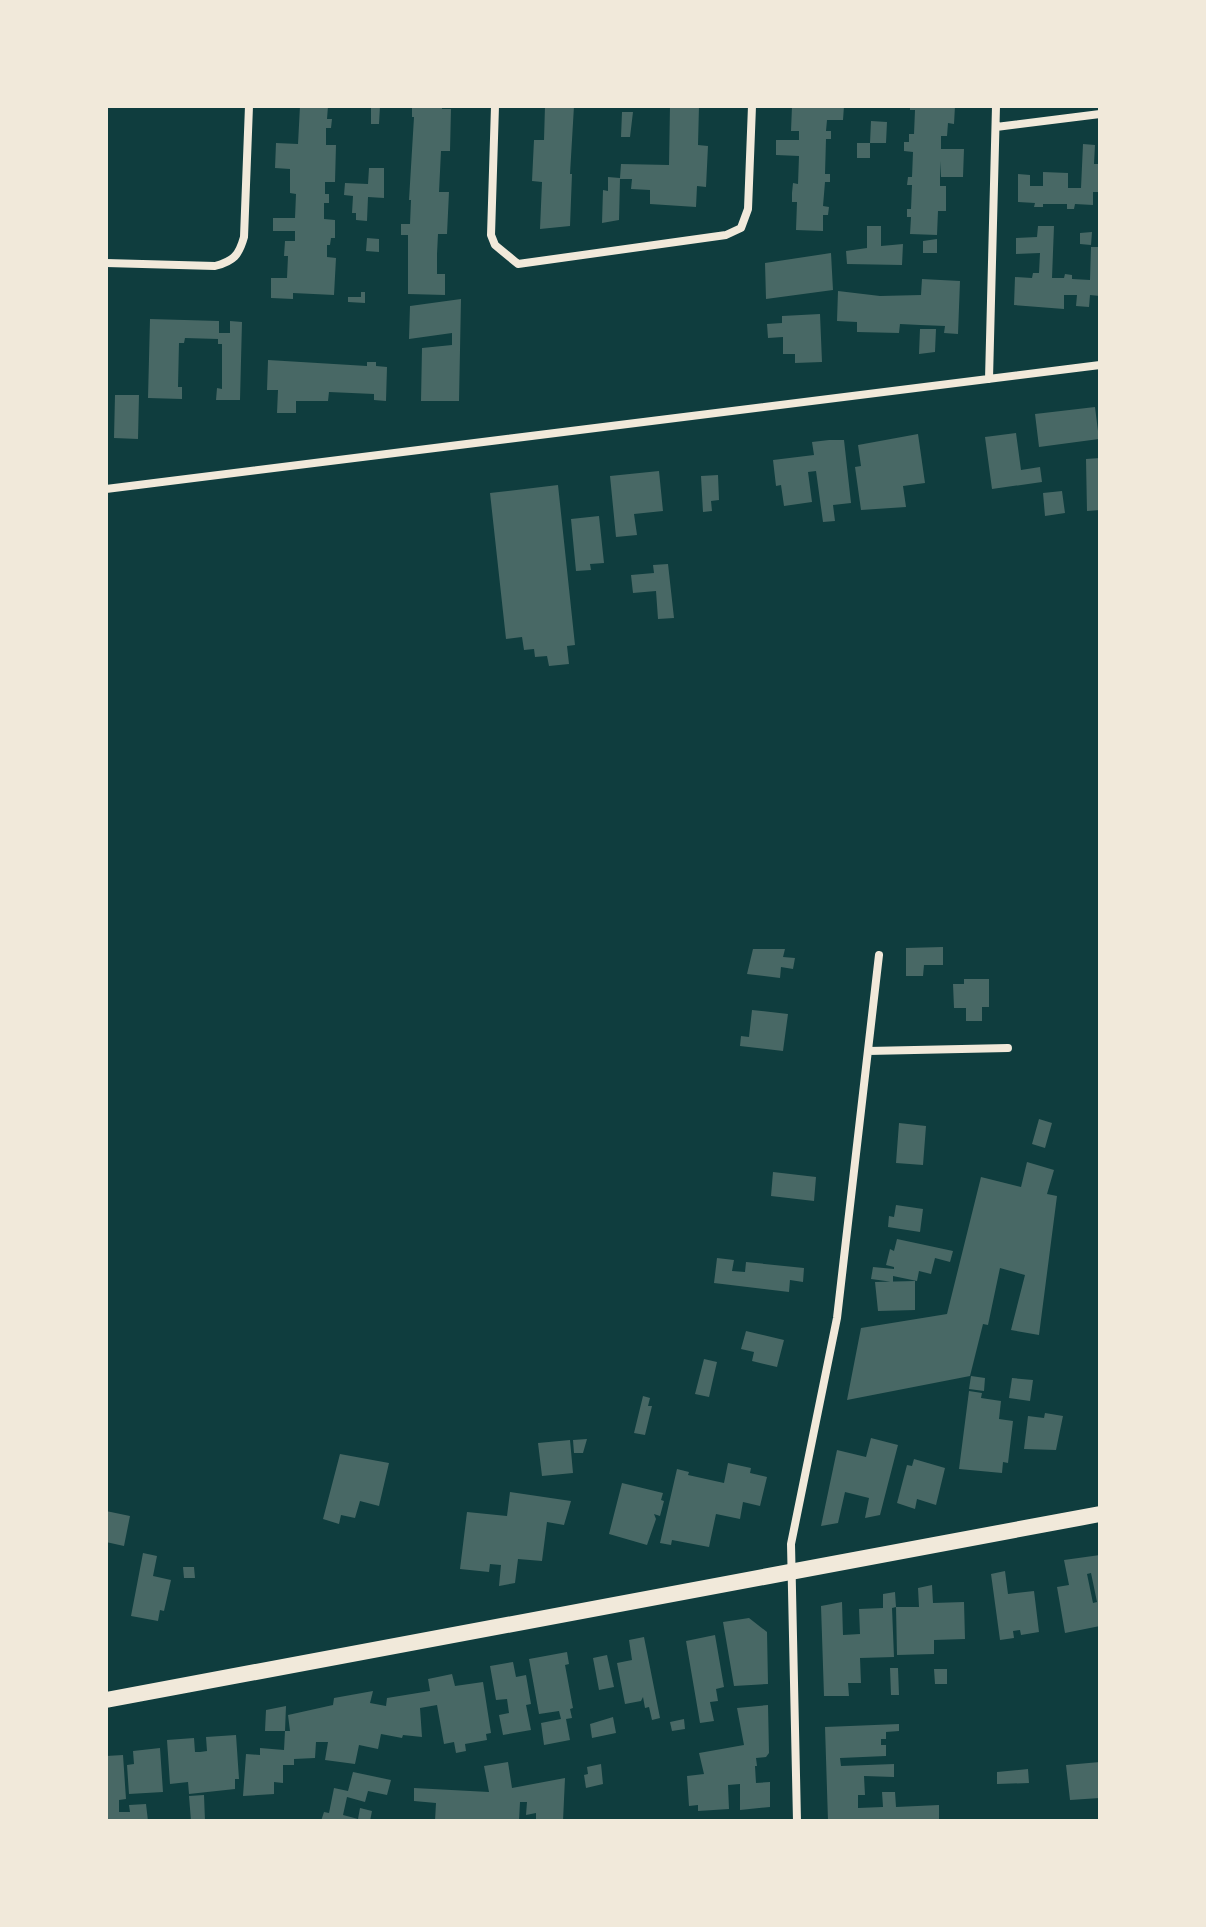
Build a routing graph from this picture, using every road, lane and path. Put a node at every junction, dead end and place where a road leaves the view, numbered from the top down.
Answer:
1 (249, 106) edge
2 (495, 106) edge
3 (752, 106) edge
4 (996, 106) edge
5 (1100, 114) edge
6 (996, 127) junction
7 (106, 263) edge
8 (1100, 365) edge
9 (989, 379) junction
10 (106, 489) edge
11 (879, 955) dead end
12 (1008, 1048) dead end
13 (868, 1051) junction
14 (1100, 1514) edge
15 (791, 1573) junction
16 (106, 1700) edge
17 (797, 1821) edge

1 - 7 street
2 - 3 street
4 - 6 street
5 - 6 street
6 - 9 street
8 - 9 street
9 - 10 street
11 - 13 street
12 - 13 street
13 - 15 street
14 - 15 main road
15 - 16 main road
15 - 17 street

